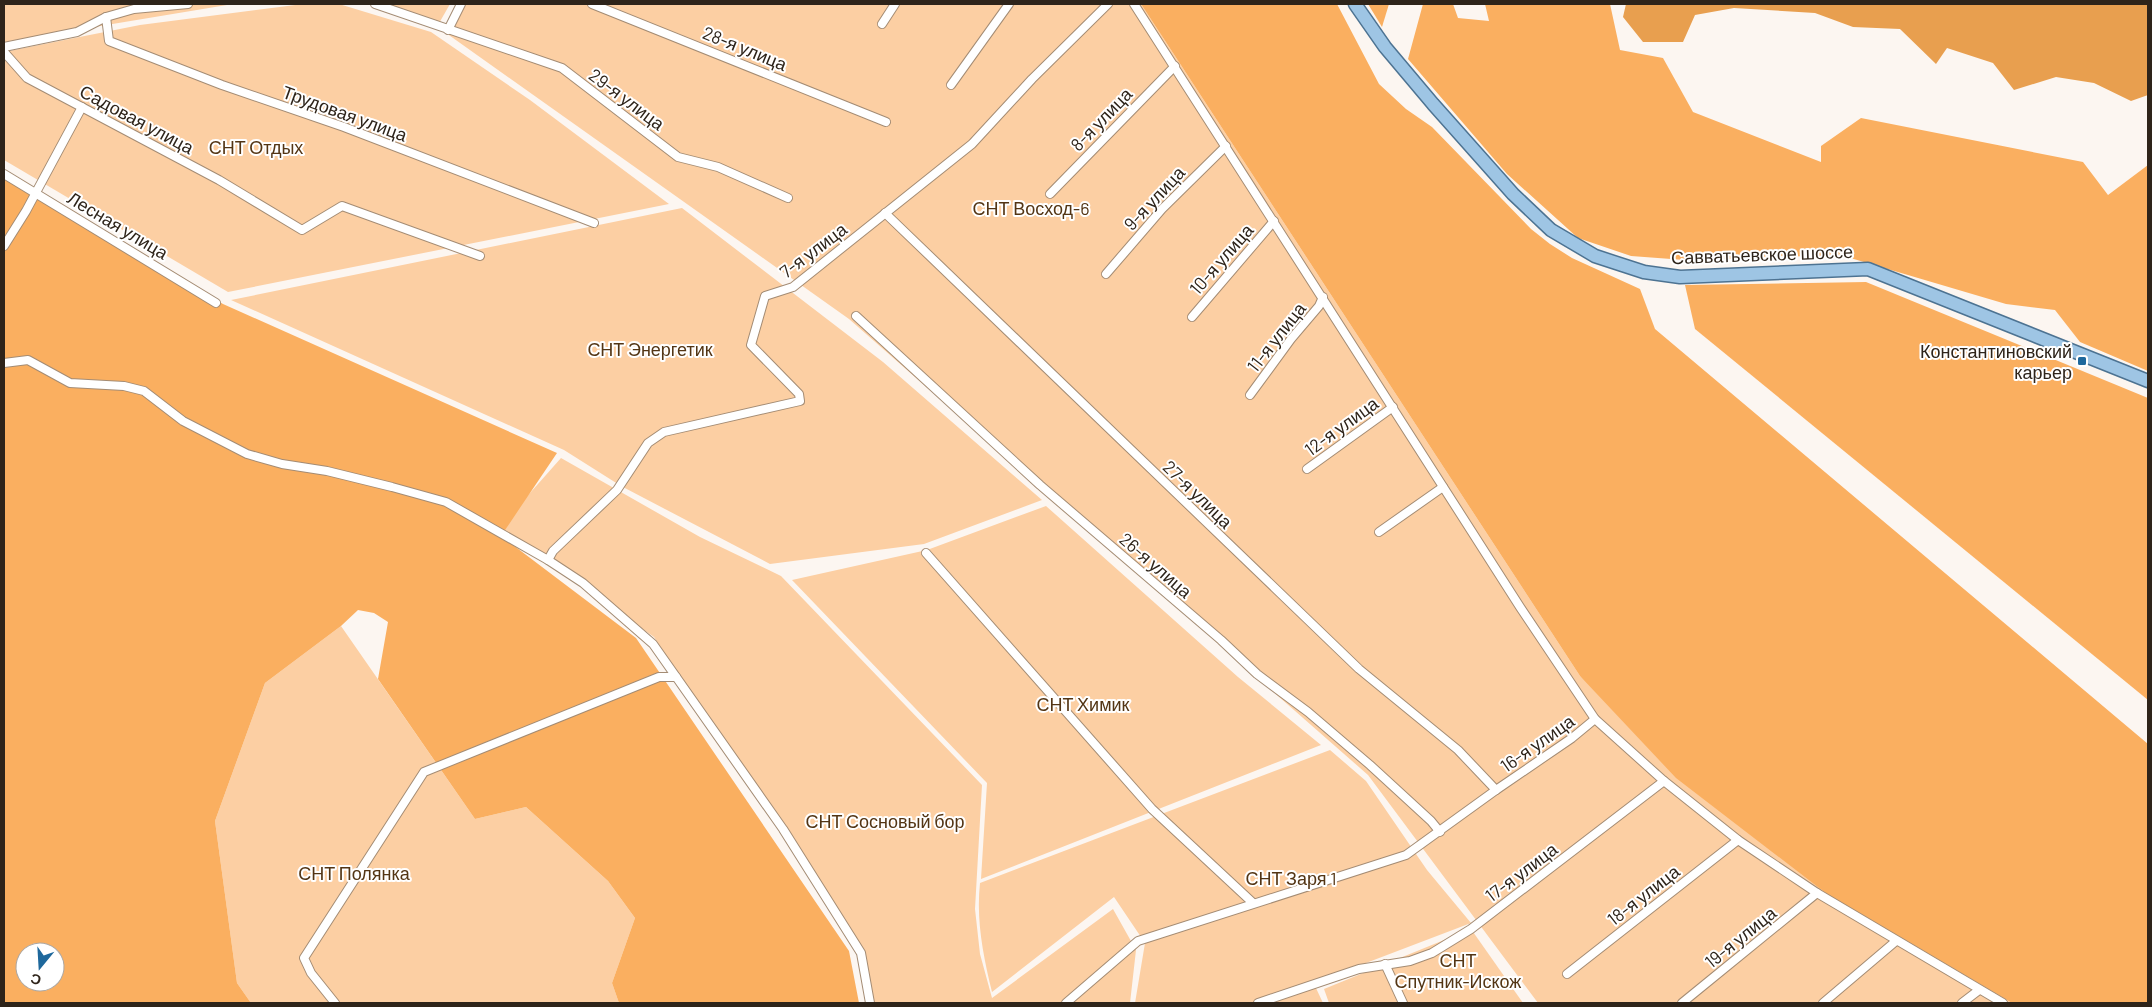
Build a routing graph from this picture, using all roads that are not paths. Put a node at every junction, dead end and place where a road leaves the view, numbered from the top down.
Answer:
1 (188, 4) edge
2 (375, 4) edge
3 (461, 4) edge
4 (592, 4) edge
5 (895, 4) edge
6 (1010, 4) edge
7 (1108, 4) edge
8 (1134, 4) edge
9 (1354, 4) edge
10 (106, 17) junction
11 (882, 24) dead end
12 (447, 29) junction
13 (4, 47) edge
14 (4, 52) edge
15 (1175, 66) junction
16 (951, 85) dead end
17 (82, 108) junction
18 (886, 122) dead end
19 (1226, 146) junction
20 (4, 174) edge
21 (35, 193) junction
22 (1050, 194) dead end
23 (788, 198) dead end
24 (885, 213) junction
25 (1274, 221) junction
26 (594, 222) dead end
27 (4, 246) edge
28 (480, 256) dead end
29 (1106, 274) dead end
30 (1323, 297) junction
31 (216, 303) dead end
32 (856, 316) dead end
33 (1192, 316) dead end
34 (4, 363) edge
35 (2148, 381) edge
36 (1250, 395) dead end
37 (1393, 407) junction
38 (1307, 469) dead end
39 (1443, 486) junction
40 (1379, 532) dead end
41 (926, 553) dead end
42 (548, 560) junction
43 (676, 677) junction
44 (1595, 719) junction
45 (1664, 781) junction
46 (1496, 790) junction
47 (1440, 832) junction
48 (1738, 840) junction
49 (1818, 893) junction
50 (1253, 903) junction
51 (1896, 941) junction
52 (1385, 964) junction
53 (1568, 974) dead end
54 (1979, 990) junction
55 (335, 1003) edge
56 (870, 1003) edge
57 (1066, 1003) edge
58 (1258, 1003) edge
59 (1403, 1003) edge
60 (1682, 1003) edge
61 (1823, 1003) edge
62 (1962, 1003) edge
63 (2003, 1003) edge

1 - 10 street
2 - 12 street, 29-я улица
3 - 12 street
4 - 18 street, 28-я улица
5 - 11 street
6 - 16 street
7 - 24 street, 7-я улица
8 - 15 street
9 - 35 main road, Савватьевское шоссе
10 - 13 street
10 - 26 street, Трудовая улица
12 - 23 street, 29-я улица
14 - 17 street, Садовая улица
15 - 19 street
15 - 22 street, 8-я улица
17 - 21 street
17 - 28 street, Садовая улица
19 - 25 street
19 - 29 street, 9-я улица
20 - 21 street, Лесная улица
21 - 27 street
21 - 31 street, Лесная улица
24 - 42 street, 7-я улица
24 - 46 street, 27-я улица
25 - 30 street
25 - 33 street, 10-я улица
30 - 36 street, 11-я улица
30 - 37 street
32 - 47 street, 26-я улица
34 - 42 street
37 - 38 street, 12-я улица
37 - 39 street
39 - 40 street
39 - 44 street
41 - 50 street
42 - 43 street
43 - 55 street
43 - 56 street
44 - 45 street
44 - 46 street, 16-я улица
45 - 48 street
45 - 52 street, 17-я улица
46 - 47 street, 16-я улица
47 - 50 street, 16-я улица
48 - 49 street
48 - 53 street, 18-я улица
49 - 51 street
49 - 60 street, 19-я улица
50 - 57 street, 16-я улица
51 - 54 street
51 - 61 street
52 - 58 street, 17-я улица
52 - 59 street
54 - 62 street
54 - 63 street

